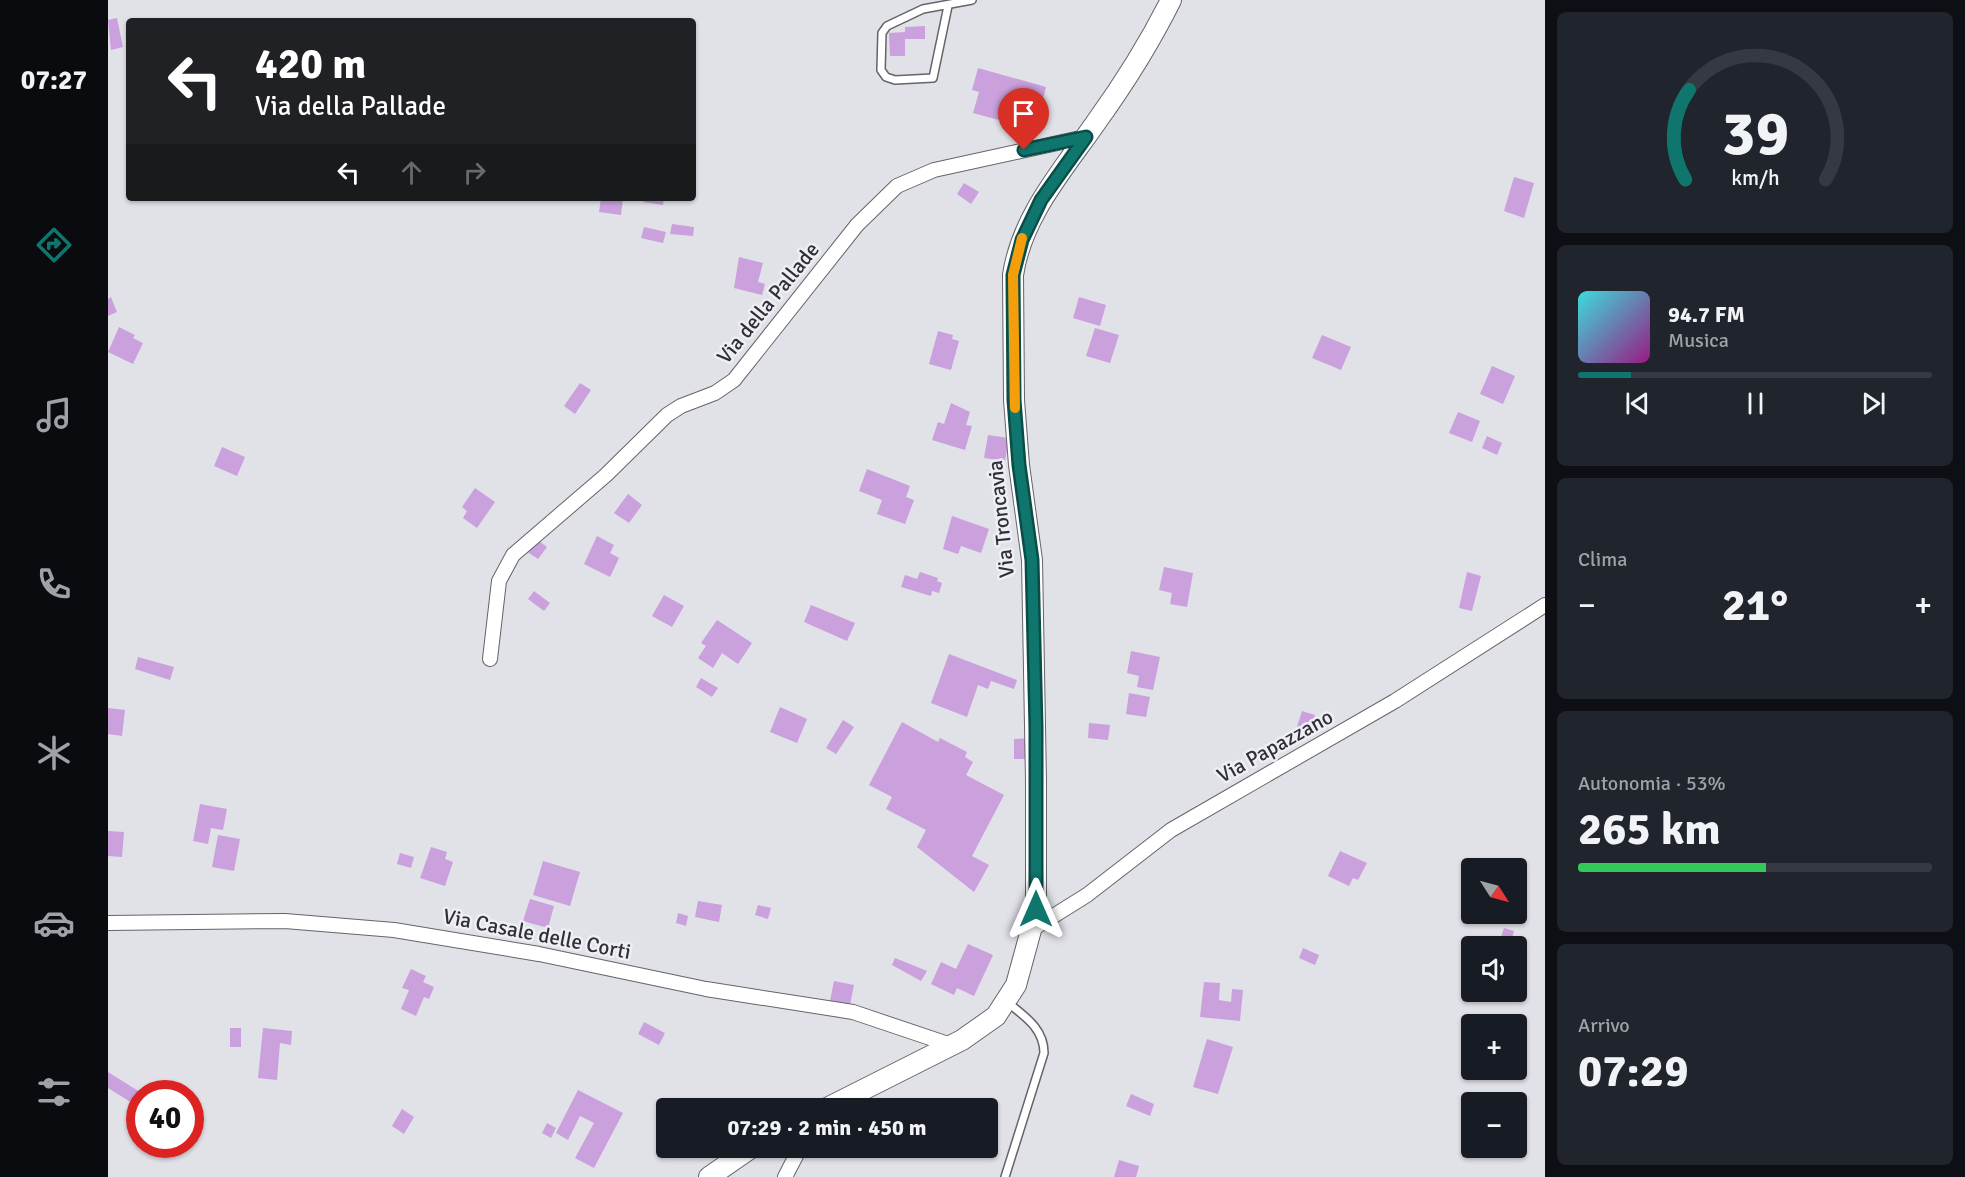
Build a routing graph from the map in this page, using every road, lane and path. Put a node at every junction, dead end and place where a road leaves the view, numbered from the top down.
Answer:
1 (972, 0) edge
2 (1171, 0) edge
3 (948, 6) junction
4 (1086, 137) junction
5 (1545, 605) edge
6 (490, 660) dead end
7 (108, 923) edge
8 (1031, 930) junction
9 (1007, 1002) junction
10 (951, 1045) junction
11 (847, 1098) edge
12 (737, 1158) edge
13 (795, 1158) edge
14 (709, 1177) edge
15 (785, 1177) edge
16 (1005, 1177) edge

1 - 3 lane
2 - 4 street, Via Troncavia
3 - 3 lane
4 - 6 street, Via della Pallade
4 - 8 street, Via Troncavia
5 - 8 street, Via Papazzano
7 - 10 street, Via Casale delle Corti
8 - 9 street, Via Troncavia
9 - 10 street, Via Troncavia
9 - 16 lane
10 - 11 street, Via Troncavia
12 - 14 street
13 - 15 street

